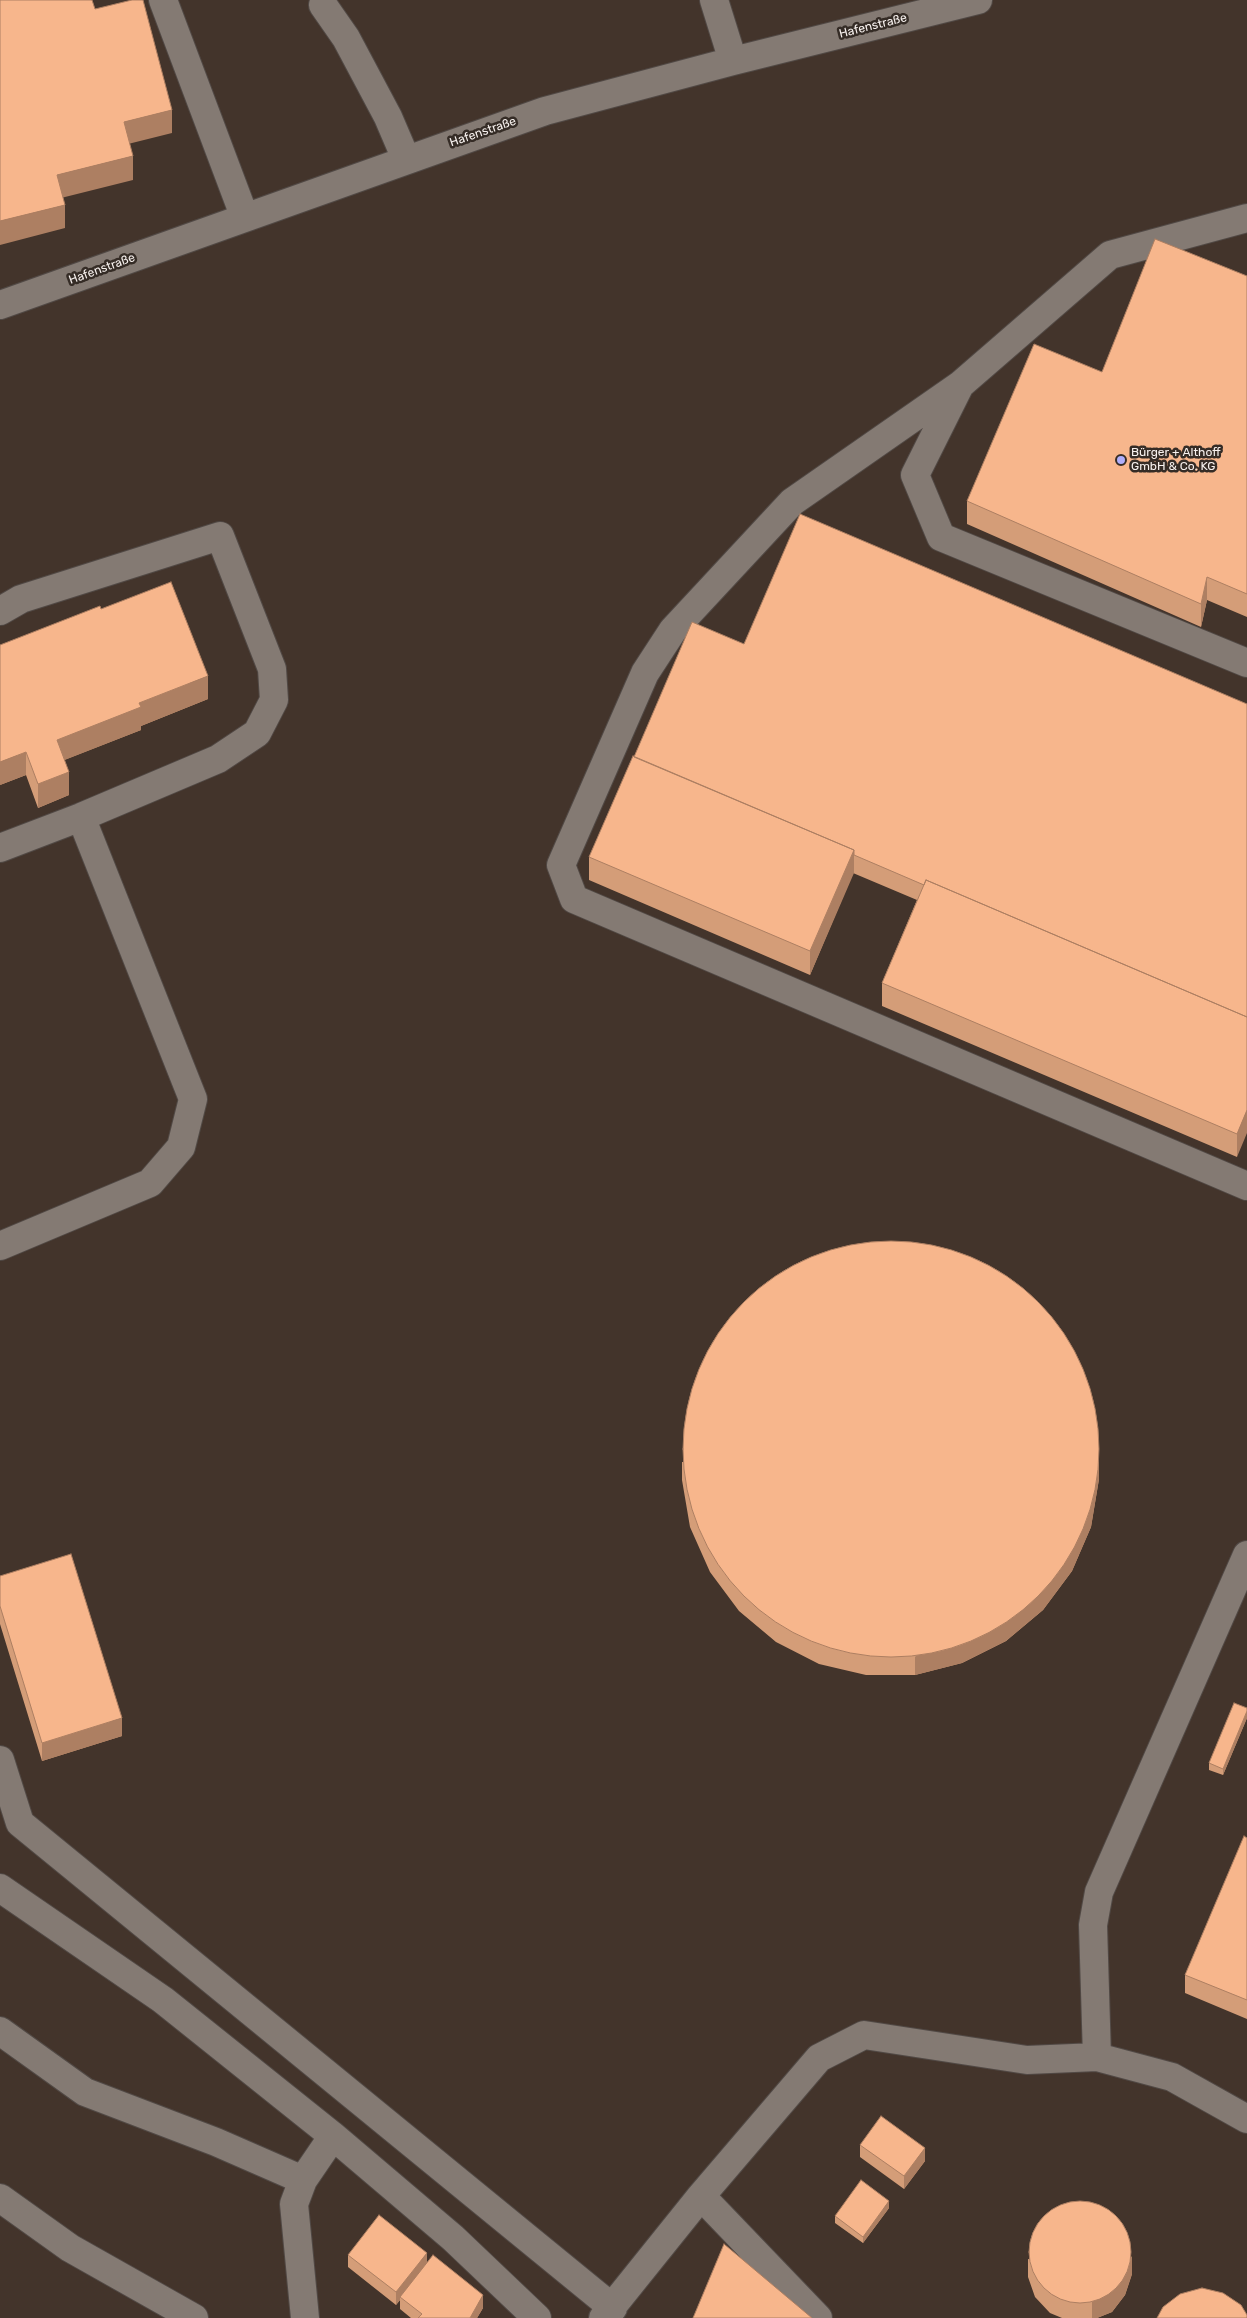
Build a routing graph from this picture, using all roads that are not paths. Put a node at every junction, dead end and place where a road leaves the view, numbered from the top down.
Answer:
1 (163, 0) edge
2 (714, 0) edge
3 (978, 0) edge
4 (325, 2) edge
5 (733, 61) junction
6 (406, 159) junction
7 (245, 218) junction
8 (1247, 218) edge
9 (0, 305) edge
10 (960, 385) junction
11 (0, 611) edge
12 (1247, 663) edge
13 (81, 817) junction
14 (0, 848) edge
15 (1247, 1186) edge
16 (0, 1246) edge
17 (1247, 1555) edge
18 (0, 1760) edge
19 (0, 1888) edge
20 (0, 2032) edge
21 (1098, 2057) junction
22 (1247, 2119) edge
23 (332, 2136) junction
24 (303, 2180) junction
25 (701, 2196) junction
26 (0, 2198) edge
27 (608, 2313) edge
28 (194, 2318) edge
29 (305, 2318) edge
30 (537, 2318) edge
31 (818, 2318) edge

1 - 7 street
2 - 5 street
3 - 5 street, Hafenstraße
4 - 6 street
5 - 6 street, Hafenstraße
6 - 7 street, Hafenstraße
7 - 9 street, Hafenstraße
8 - 10 street
10 - 12 street
10 - 15 street
11 - 13 street
13 - 14 street
13 - 16 street
17 - 21 street
18 - 27 street
19 - 23 street
20 - 24 street
21 - 22 street
21 - 25 street
23 - 24 street
23 - 30 street
24 - 29 street
25 - 27 street
25 - 31 street
26 - 28 street

